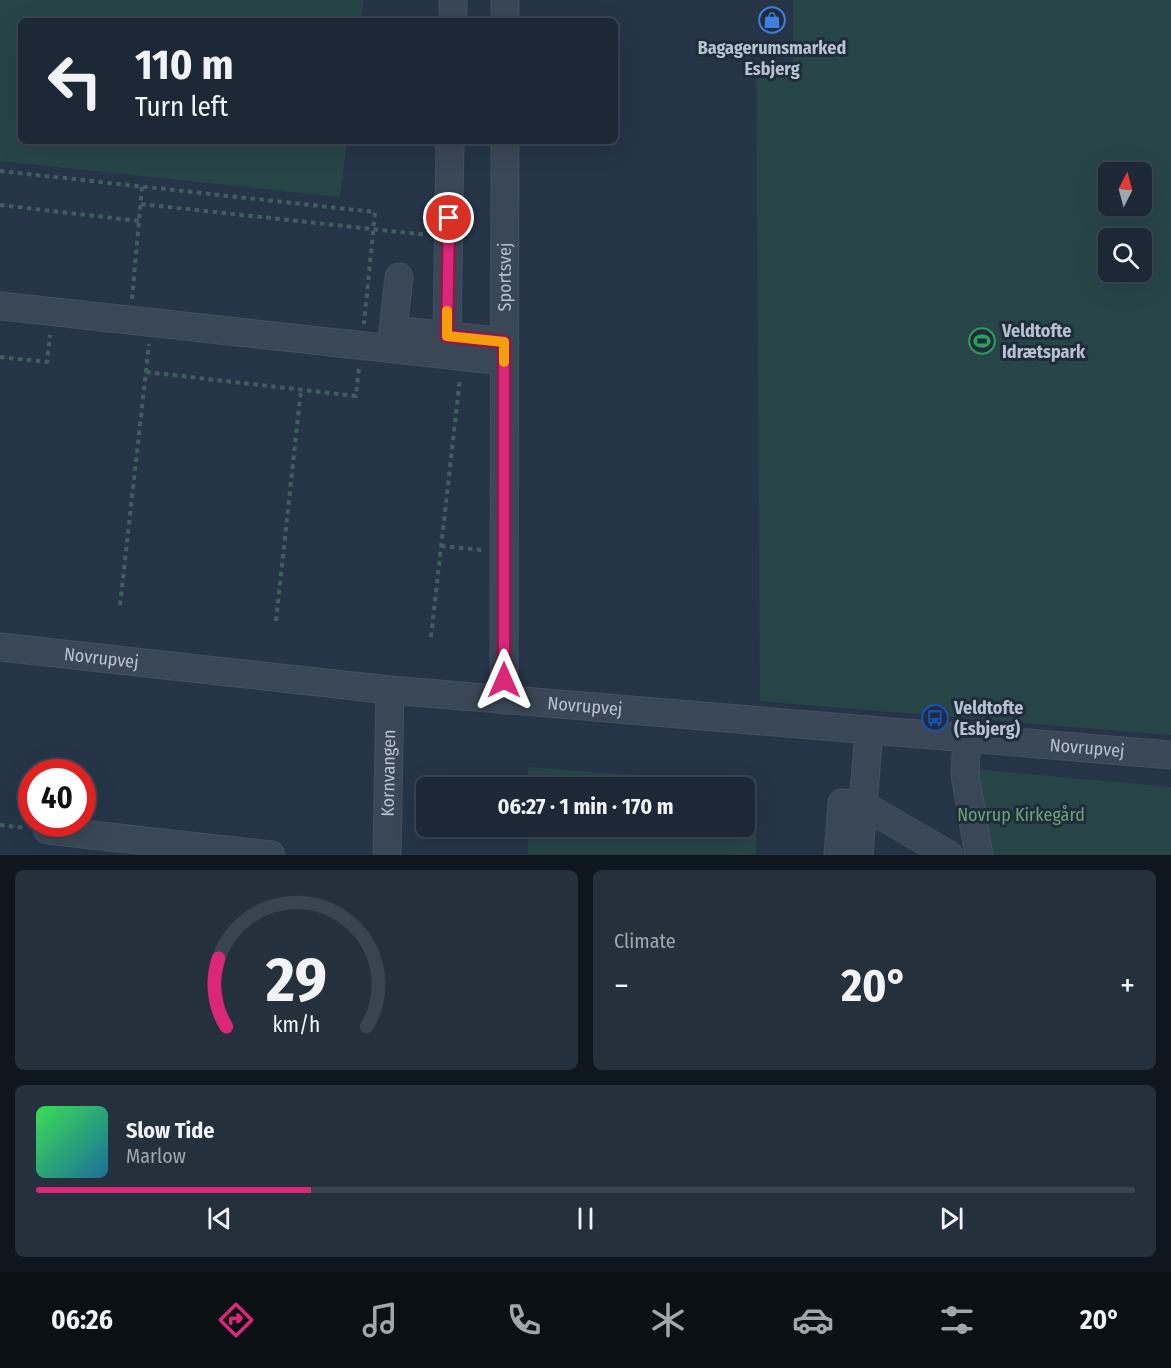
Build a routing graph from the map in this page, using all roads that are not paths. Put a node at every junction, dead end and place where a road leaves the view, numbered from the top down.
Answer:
1 (453, 0) edge
2 (505, 0) edge
3 (453, 18) edge
4 (505, 18) edge
5 (450, 144) edge
6 (505, 144) edge
7 (399, 277) dead end
8 (0, 306) edge
9 (454, 346) junction
10 (504, 352) junction
11 (0, 647) edge
12 (390, 690) junction
13 (504, 700) junction
14 (869, 731) junction
15 (967, 736) junction
16 (1171, 755) edge
17 (863, 805) junction
18 (96, 835) edge
19 (271, 855) edge
20 (387, 855) edge
21 (838, 855) edge
22 (859, 855) edge
23 (949, 855) edge
24 (979, 855) edge

1 - 3 street
2 - 4 street
5 - 9 street
6 - 10 street, Sportsvej
7 - 9 street
8 - 9 street
9 - 10 street
10 - 13 street, Sportsvej
11 - 12 street, Novrupvej
12 - 13 street, Novrupvej
12 - 20 street, Kornvangen
13 - 14 street, Novrupvej
14 - 15 street, Novrupvej
14 - 17 street
15 - 16 street, Novrupvej
15 - 24 street
17 - 21 street
17 - 22 street
17 - 23 street
18 - 19 street

